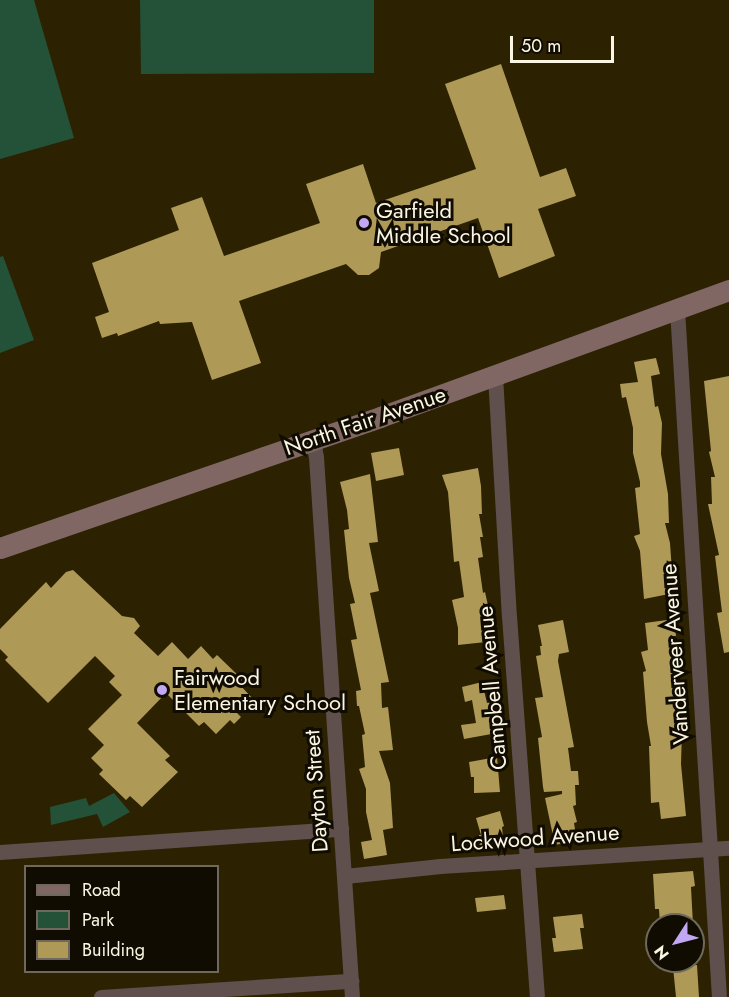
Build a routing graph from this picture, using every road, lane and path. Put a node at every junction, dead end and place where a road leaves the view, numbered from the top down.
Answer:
1 (729, 290) edge
2 (677, 309) junction
3 (495, 375) junction
4 (313, 439) junction
5 (0, 548) edge
6 (341, 829) junction
7 (729, 848) edge
8 (710, 849) junction
9 (0, 852) edge
10 (529, 861) junction
11 (345, 876) junction
12 (351, 981) junction
13 (101, 997) edge
14 (352, 997) edge
15 (537, 997) edge
16 (719, 997) edge

1 - 2 street, North Fair Avenue
2 - 3 street, North Fair Avenue
2 - 8 street, Vanderveer Avenue
3 - 4 street, North Fair Avenue
3 - 10 street, Campbell Avenue
4 - 5 street, North Fair Avenue
4 - 6 street, Dayton Street
6 - 9 street
6 - 11 street, Dayton Street
7 - 8 street, Lockwood Avenue
8 - 10 street, Lockwood Avenue
8 - 16 street, Vanderveer Avenue
10 - 11 street, Lockwood Avenue
10 - 15 street, Campbell Avenue
11 - 12 street, Dayton Street
12 - 13 street
12 - 14 street, Dayton Street

